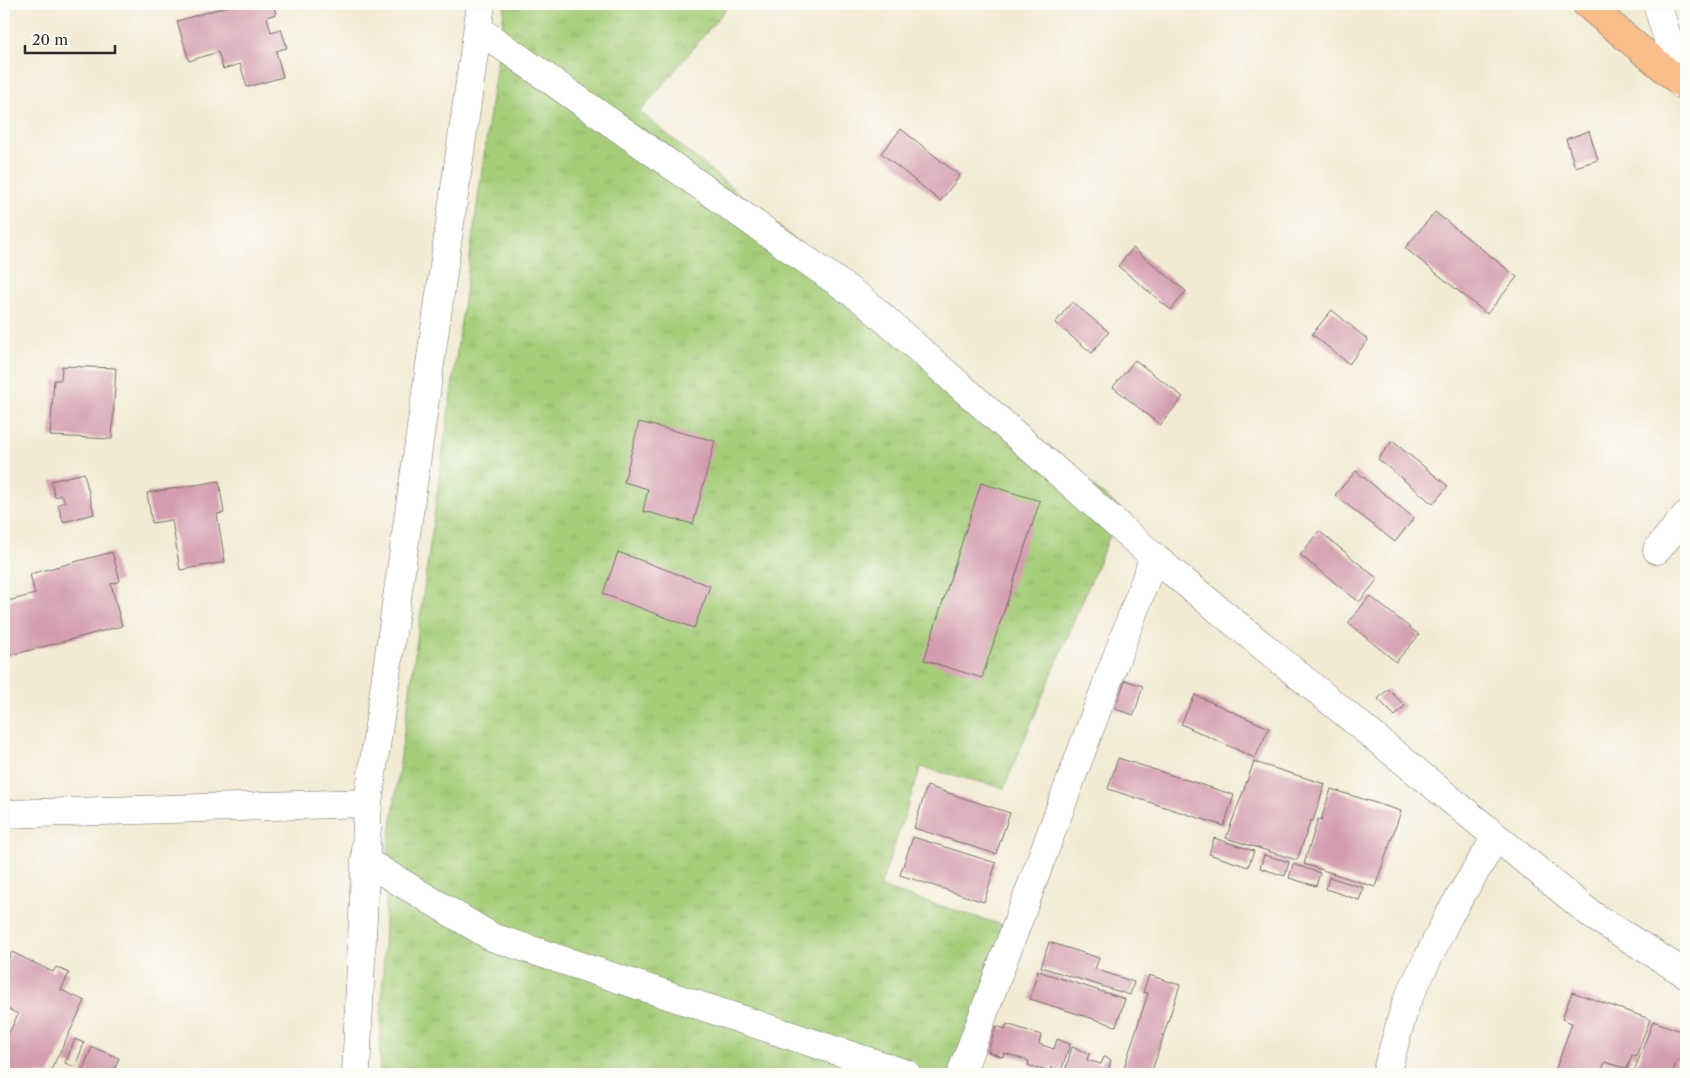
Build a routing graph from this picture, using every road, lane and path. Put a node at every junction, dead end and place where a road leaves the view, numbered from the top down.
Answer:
1 (1586, 4) edge
2 (1657, 4) edge
3 (479, 16) edge
4 (1684, 86) edge
5 (1686, 514) edge
6 (1657, 550) dead end
7 (1154, 558) junction
8 (368, 803) junction
9 (4, 814) edge
10 (1496, 837) junction
11 (365, 861) junction
12 (1686, 974) edge
13 (356, 1074) edge
14 (907, 1074) edge
15 (961, 1074) edge
16 (1386, 1074) edge

1 - 4 main road
2 - 4 street
3 - 7 street
3 - 8 street
5 - 6 street
7 - 10 street
7 - 15 street
8 - 9 street
8 - 11 street
10 - 12 street
10 - 16 street
11 - 13 street
11 - 14 street

